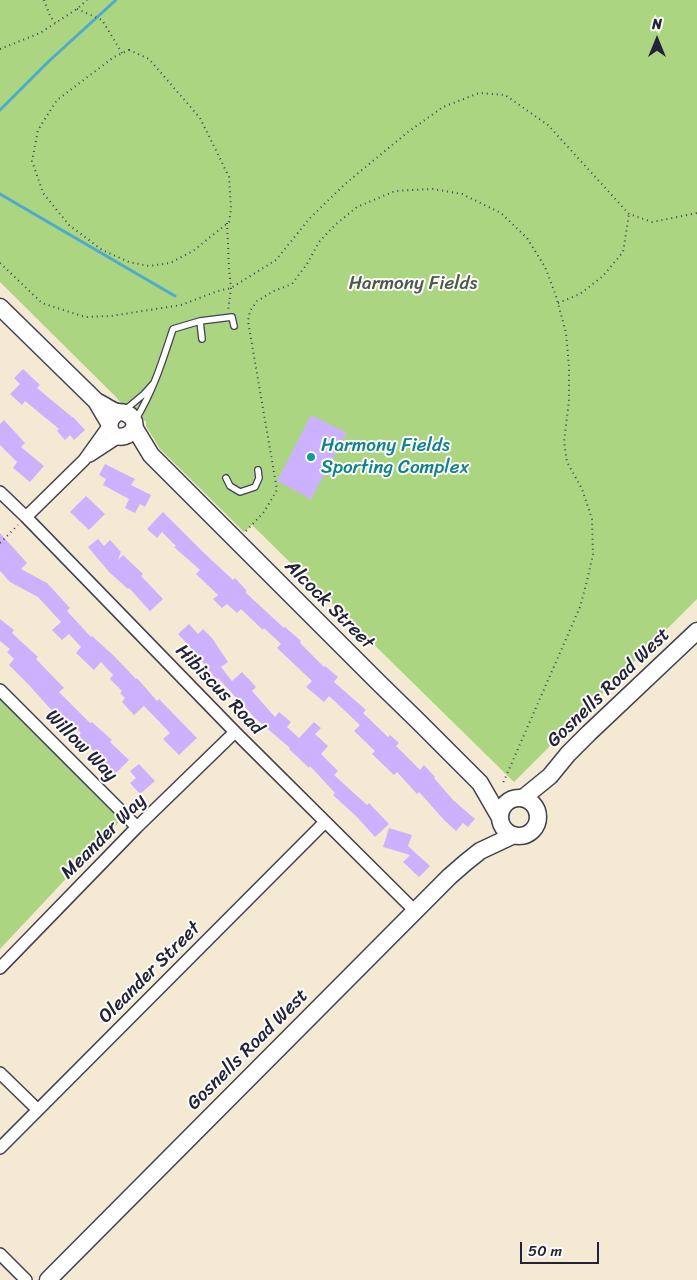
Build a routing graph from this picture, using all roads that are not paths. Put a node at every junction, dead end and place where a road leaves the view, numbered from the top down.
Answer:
1 (0, 307) edge
2 (200, 321) junction
3 (234, 326) dead end
4 (202, 339) dead end
5 (156, 381) junction
6 (121, 424) junction
7 (258, 470) dead end
8 (226, 478) dead end
9 (0, 492) edge
10 (26, 517) junction
11 (697, 631) edge
12 (0, 690) edge
13 (235, 732) junction
14 (550, 776) junction
15 (480, 783) junction
16 (520, 798) junction
17 (537, 812) junction
18 (500, 818) junction
19 (324, 822) junction
20 (137, 827) junction
21 (514, 835) junction
22 (480, 851) junction
23 (415, 911) junction
24 (0, 968) edge
25 (0, 1073) edge
26 (38, 1110) junction
27 (0, 1148) edge
28 (0, 1254) edge
29 (26, 1280) edge
30 (48, 1280) edge

1 - 6 main road
2 - 3 lane
2 - 4 lane
2 - 5 lane
5 - 6 lane
5 - 6 lane
6 - 10 street
6 - 15 main road, Alcock Street
7 - 8 lane
9 - 10 street, Hibiscus Road
10 - 13 street, Hibiscus Road
11 - 14 main road, Gosnells Road West
12 - 20 street, Willow Way
13 - 19 street, Hibiscus Road
13 - 20 street, Meander Way
14 - 16 main road, Gosnells Road West
14 - 17 main road, Gosnells Road West
15 - 16 main road, Alcock Street
15 - 18 main road, Alcock Street
16 - 17 main road
16 - 18 main road, Gosnells Road West
17 - 21 main road, Gosnells Road West
18 - 21 main road
18 - 22 main road, Gosnells Road West
19 - 23 street, Hibiscus Road
19 - 26 street, Oleander Street
20 - 24 street, Meander Way
21 - 22 main road, Gosnells Road West
22 - 23 main road, Gosnells Road West
23 - 30 main road, Gosnells Road West
25 - 26 street
26 - 27 street, Oleander Street
28 - 29 street

